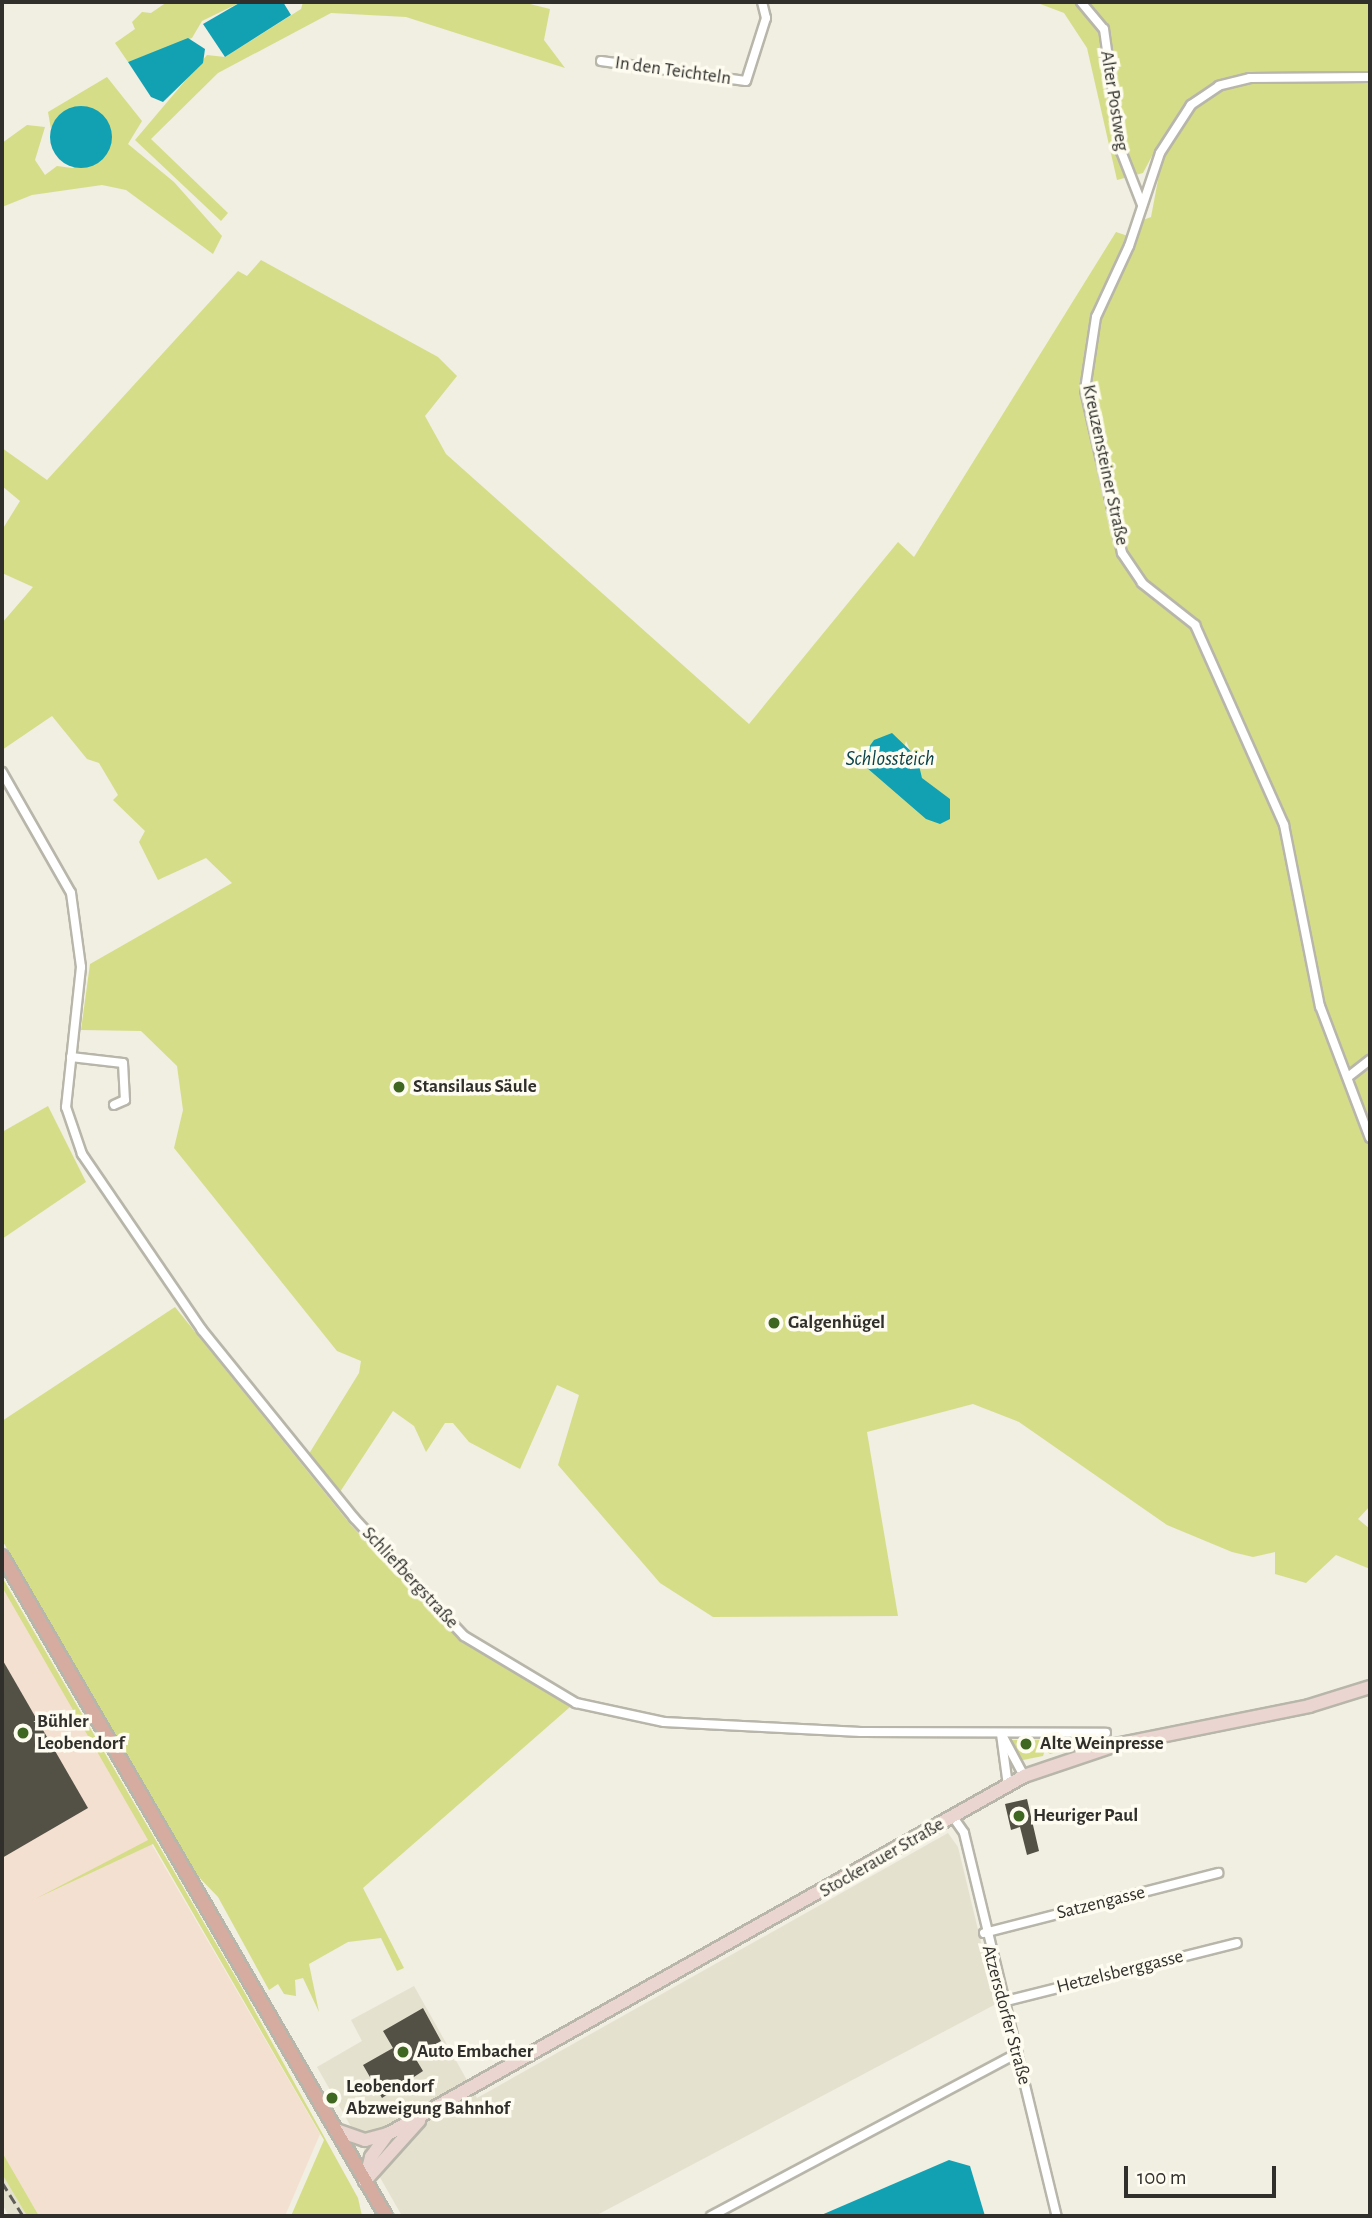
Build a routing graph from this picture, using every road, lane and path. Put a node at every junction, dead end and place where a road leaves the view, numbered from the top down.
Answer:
1 (762, 2) edge
2 (1081, 2) edge
3 (601, 61) dead end
4 (1370, 77) edge
5 (1142, 205) junction
6 (2, 772) edge
7 (71, 1057) junction
8 (1370, 1060) edge
9 (1348, 1077) junction
10 (114, 1105) dead end
11 (1370, 1138) edge
12 (2, 1556) edge
13 (1370, 1687) edge
14 (1001, 1734) junction
15 (1106, 1734) dead end
16 (1024, 1776) junction
17 (1007, 1786) junction
18 (953, 1817) junction
19 (1217, 1873) dead end
20 (984, 1933) junction
21 (1237, 1943) dead end
22 (1002, 2002) junction
23 (1017, 2053) junction
24 (426, 2113) junction
25 (335, 2130) junction
26 (388, 2134) junction
27 (365, 2181) junction
28 (383, 2215) edge
29 (711, 2216) edge
30 (1057, 2216) edge

1 - 3 street, In den Teichteln
2 - 5 street, Alter Postweg
4 - 5 street, Kreuzensteiner Straße
5 - 9 street, Kreuzensteiner Straße
6 - 7 street, Schliefbergstraße
7 - 10 street
7 - 14 street, Schliefbergstraße
8 - 9 street
9 - 11 street, Kreuzensteiner Straße
12 - 25 main road
13 - 16 street, Stockerauer Straße
14 - 15 street, Schliefbergstraße
14 - 16 street
14 - 17 street
16 - 17 street, Stockerauer Straße
17 - 18 street, Stockerauer Straße
18 - 20 street, Atzersdorfer Straße
18 - 24 street, Stockerauer Straße
19 - 20 street, Satzengasse
20 - 22 street, Atzersdorfer Straße
21 - 22 street, Hetzelsberggasse
22 - 23 street, Atzersdorfer Straße
23 - 29 street
23 - 30 street, Atzersdorfer Straße
24 - 26 street, Stockerauer Straße
24 - 27 street, Stockerauer Straße
25 - 26 street, Stockerauer Straße
25 - 27 main road
26 - 27 street, Stockerauer Straße
27 - 28 main road

